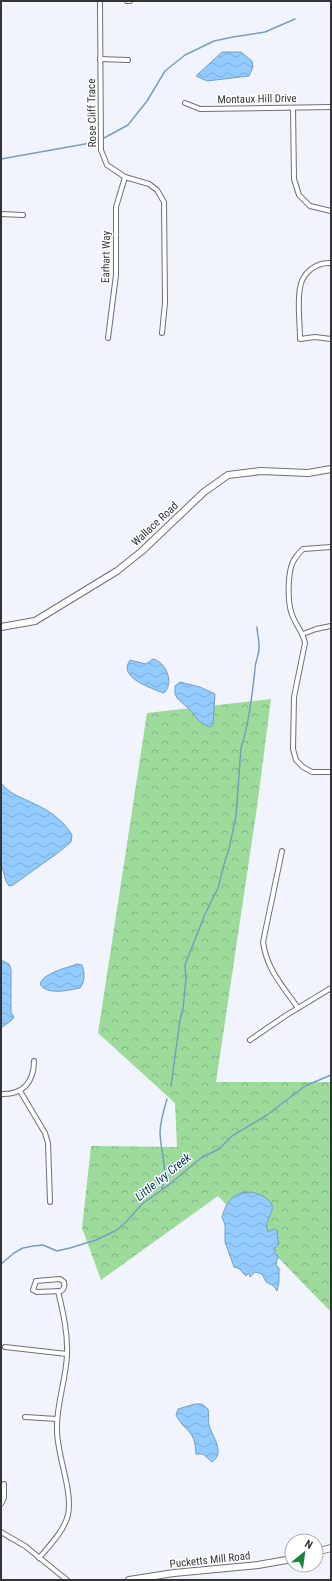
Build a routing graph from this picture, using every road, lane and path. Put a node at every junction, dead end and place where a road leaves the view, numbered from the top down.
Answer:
1 (100, 1) edge
2 (100, 58) junction
3 (128, 60) dead end
4 (185, 103) dead end
5 (293, 108) junction
6 (331, 108) edge
7 (125, 177) junction
8 (331, 211) edge
9 (1, 214) edge
10 (23, 215) dead end
11 (331, 263) edge
12 (162, 333) dead end
13 (108, 338) dead end
14 (331, 339) edge
15 (331, 469) edge
16 (331, 547) edge
17 (331, 626) edge
18 (1, 627) edge
19 (303, 634) junction
20 (331, 772) edge
21 (282, 852) dead end
22 (331, 988) edge
23 (298, 1008) junction
24 (250, 1040) dead end
25 (34, 1061) dead end
26 (20, 1091) junction
27 (1, 1094) edge
28 (50, 1202) dead end
29 (58, 1291) junction
30 (5, 1347) dead end
31 (67, 1354) junction
32 (25, 1417) dead end
33 (57, 1419) junction
34 (4, 1484) dead end
35 (1, 1504) edge
36 (1, 1532) edge
37 (40, 1558) junction
38 (284, 1560) edge
39 (66, 1580) edge
40 (129, 1580) edge

1 - 2 street, Rose Cliff Trace
2 - 3 street
2 - 7 street, Rose Cliff Trace
4 - 5 street, Montaux Hill Drive
5 - 6 street, Montaux Hill Drive
5 - 8 street
7 - 12 street, Rose Cliff Trace
7 - 13 street, Earhart Way
9 - 10 street
11 - 14 street
15 - 18 street, Wallace Road
16 - 19 street
17 - 19 street
19 - 20 street
21 - 23 street
22 - 23 street
23 - 24 street
25 - 26 street
26 - 27 street
26 - 28 street
29 - 29 street
29 - 31 street
30 - 31 street
31 - 33 street
32 - 33 street
33 - 37 street
34 - 35 street
36 - 37 street
37 - 39 street
38 - 40 street, Pucketts Mill Road

